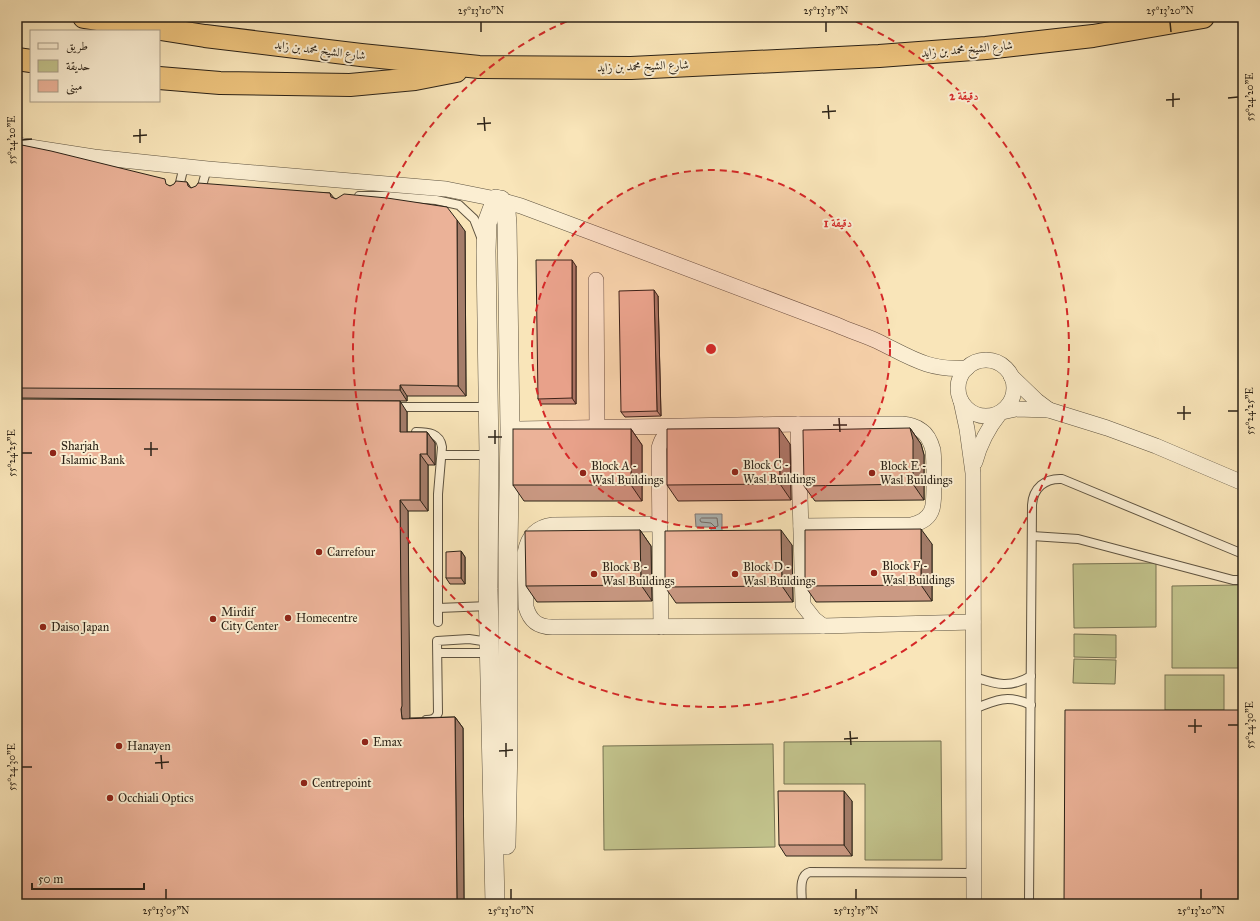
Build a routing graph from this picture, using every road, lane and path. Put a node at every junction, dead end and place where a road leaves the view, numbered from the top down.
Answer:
1 (84, 17) edge
2 (1202, 17) edge
3 (17, 59) edge
4 (30, 61) edge
5 (479, 67) junction
6 (160, 78) edge
7 (17, 145) edge
8 (185, 167) junction
9 (208, 170) junction
10 (178, 191) edge
11 (200, 194) edge
12 (498, 199) junction
13 (348, 200) edge
14 (486, 251) junction
15 (596, 280) dead end
16 (967, 368) junction
17 (1011, 376) junction
18 (961, 401) junction
19 (384, 407) edge
20 (488, 408) junction
21 (1049, 410) junction
22 (1001, 412) junction
23 (798, 424) junction
24 (678, 427) junction
25 (597, 428) junction
26 (510, 429) junction
27 (416, 432) edge
28 (442, 455) junction
29 (489, 455) junction
30 (973, 473) junction
31 (1243, 483) edge
32 (660, 524) junction
33 (801, 526) junction
34 (1032, 536) junction
35 (508, 547) junction
36 (1243, 554) edge
37 (1243, 580) edge
38 (803, 605) junction
39 (489, 606) junction
40 (438, 608) junction
41 (438, 622) dead end
42 (973, 622) junction
43 (783, 626) junction
44 (823, 626) junction
45 (661, 627) junction
46 (490, 648) junction
47 (438, 653) junction
48 (1031, 676) junction
49 (974, 677) junction
50 (1031, 705) junction
51 (974, 710) junction
52 (414, 720) edge
53 (508, 743) junction
54 (974, 873) junction
55 (495, 904) edge
56 (505, 904) edge
57 (802, 904) edge
58 (974, 904) edge
59 (1029, 904) edge

1 - 5 highway, شارع الشيخ محمد بن زايد
2 - 5 highway, شارع الشيخ محمد بن زايد
3 - 4 highway
5 - 6 highway
7 - 8 street
8 - 9 street
8 - 10 lane
9 - 11 lane
9 - 12 street
12 - 14 street
12 - 16 street
12 - 26 street
13 - 14 lane
14 - 20 street
15 - 25 street
16 - 17 street
16 - 18 street
17 - 21 street
17 - 22 street
18 - 22 street
18 - 30 street
19 - 20 lane
20 - 29 street
20 - 35 street
21 - 22 street
21 - 31 street
22 - 30 street
23 - 24 street
23 - 33 street
23 - 33 street
24 - 25 street
24 - 32 street
25 - 26 street
26 - 35 street
27 - 28 lane
28 - 29 lane
28 - 40 lane
29 - 39 street
30 - 42 street
32 - 45 street
32 - 45 street
33 - 38 street
34 - 36 lane
34 - 37 lane
34 - 48 lane
35 - 53 street
38 - 43 street
38 - 44 street
39 - 40 lane
39 - 46 street
40 - 41 lane
42 - 44 street
42 - 49 street
43 - 44 street
43 - 45 street
46 - 47 lane
46 - 47 lane
46 - 53 street
46 - 55 street
47 - 52 lane
48 - 49 lane
48 - 50 lane
49 - 51 street
50 - 51 lane
50 - 59 lane
51 - 54 street
53 - 56 street
54 - 57 lane
54 - 58 street

